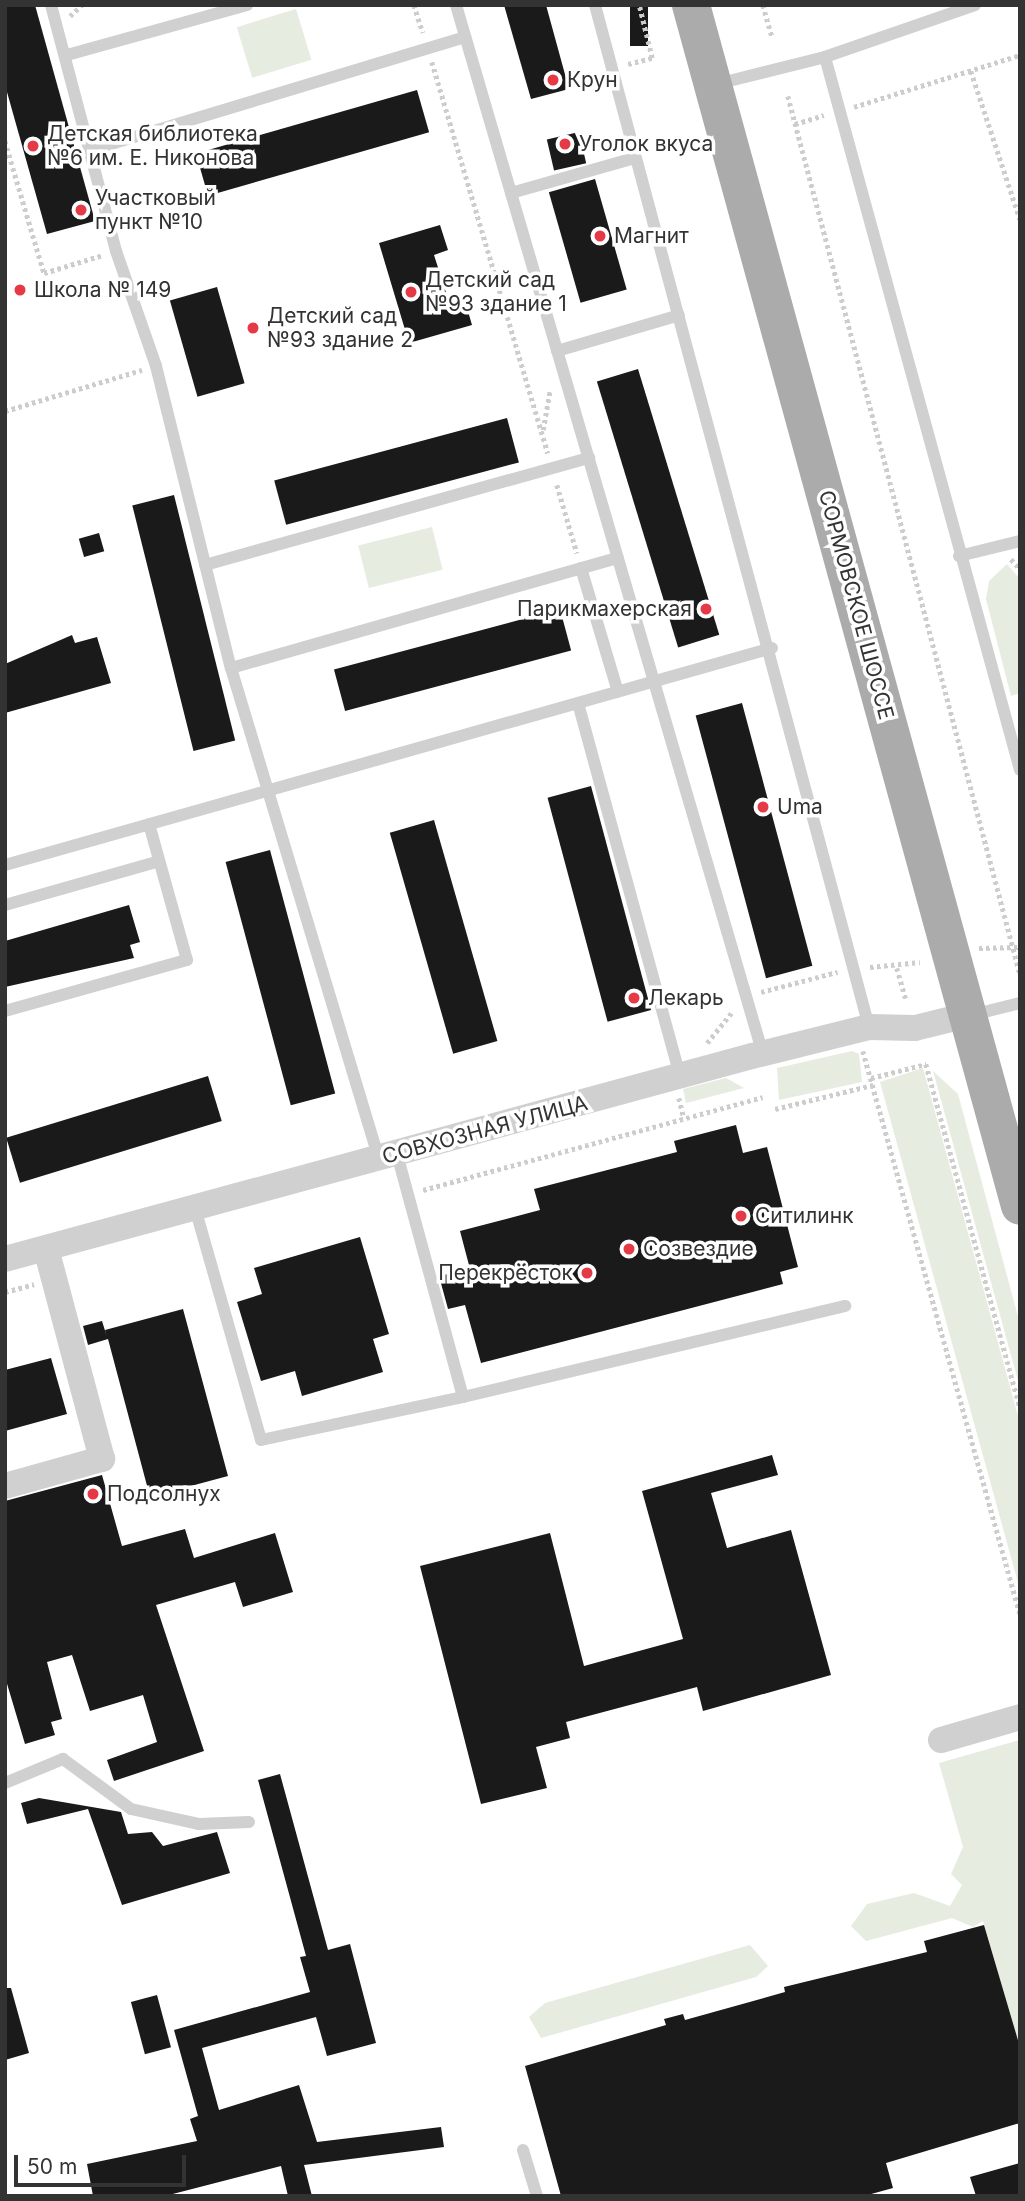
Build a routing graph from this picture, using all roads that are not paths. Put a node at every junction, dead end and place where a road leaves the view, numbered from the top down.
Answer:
1 (51, 5) edge
2 (247, 5) edge
3 (456, 5) edge
4 (595, 5) edge
5 (691, 5) edge
6 (975, 5) edge
7 (465, 37) junction
8 (67, 55) junction
9 (825, 57) junction
10 (713, 85) junction
11 (90, 150) junction
12 (635, 158) junction
13 (512, 193) junction
14 (679, 315) junction
15 (557, 351) junction
16 (589, 458) junction
17 (1020, 541) edge
18 (959, 556) junction
19 (618, 558) junction
20 (205, 565) junction
21 (581, 568) junction
22 (772, 648) junction
23 (231, 668) junction
24 (654, 681) junction
25 (618, 692) junction
26 (578, 703) junction
27 (1020, 770) edge
28 (266, 791) junction
29 (149, 824) junction
30 (159, 861) junction
31 (5, 865) edge
32 (5, 905) edge
33 (1020, 1003) edge
34 (5, 1011) edge
35 (968, 1016) junction
36 (862, 1029) junction
37 (763, 1054) junction
38 (679, 1083) junction
39 (388, 1156) junction
40 (1020, 1206) edge
41 (195, 1208) junction
42 (46, 1248) junction
43 (5, 1259) edge
44 (845, 1307) dead end
45 (463, 1397) junction
46 (5, 1486) edge
47 (1020, 1717) edge
48 (941, 1740) dead end
49 (5, 1783) edge
50 (249, 1822) dead end
51 (523, 2150) dead end
52 (537, 2196) edge

1 - 8 lane
2 - 8 lane
3 - 7 lane
4 - 12 lane
5 - 10 main road, СОРМОВСКОЕ ШОССЕ
6 - 9 lane
7 - 11 lane
7 - 13 lane
8 - 11 lane
9 - 10 lane
9 - 18 lane
10 - 35 main road, СОРМОВСКОЕ ШОССЕ
11 - 20 lane
12 - 13 lane
12 - 14 lane
13 - 15 lane
14 - 15 lane
14 - 22 lane
15 - 16 lane
16 - 19 lane
16 - 20 lane
17 - 18 lane
18 - 27 lane
19 - 21 lane
19 - 24 lane
20 - 23 lane
21 - 23 lane
21 - 25 lane
22 - 24 lane
22 - 36 lane
23 - 28 lane
24 - 25 lane
24 - 37 lane
25 - 26 lane
26 - 28 lane
26 - 38 lane
28 - 29 lane
28 - 39 lane
29 - 30 lane
29 - 31 lane
30 - 32 lane
30 - 34 lane
33 - 35 lane
35 - 36 street, СОВХОЗНАЯ УЛИЦА
35 - 40 main road, СОРМОВСКОЕ ШОССЕ
36 - 37 street, СОВХОЗНАЯ УЛИЦА
37 - 38 street, СОВХОЗНАЯ УЛИЦА
38 - 39 street, СОВХОЗНАЯ УЛИЦА
39 - 41 street, СОВХОЗНАЯ УЛИЦА
39 - 45 lane
41 - 42 street, СОВХОЗНАЯ УЛИЦА
41 - 45 lane
42 - 43 street, СОВХОЗНАЯ УЛИЦА
42 - 46 street
44 - 45 lane
47 - 48 street
49 - 50 lane
51 - 52 lane

